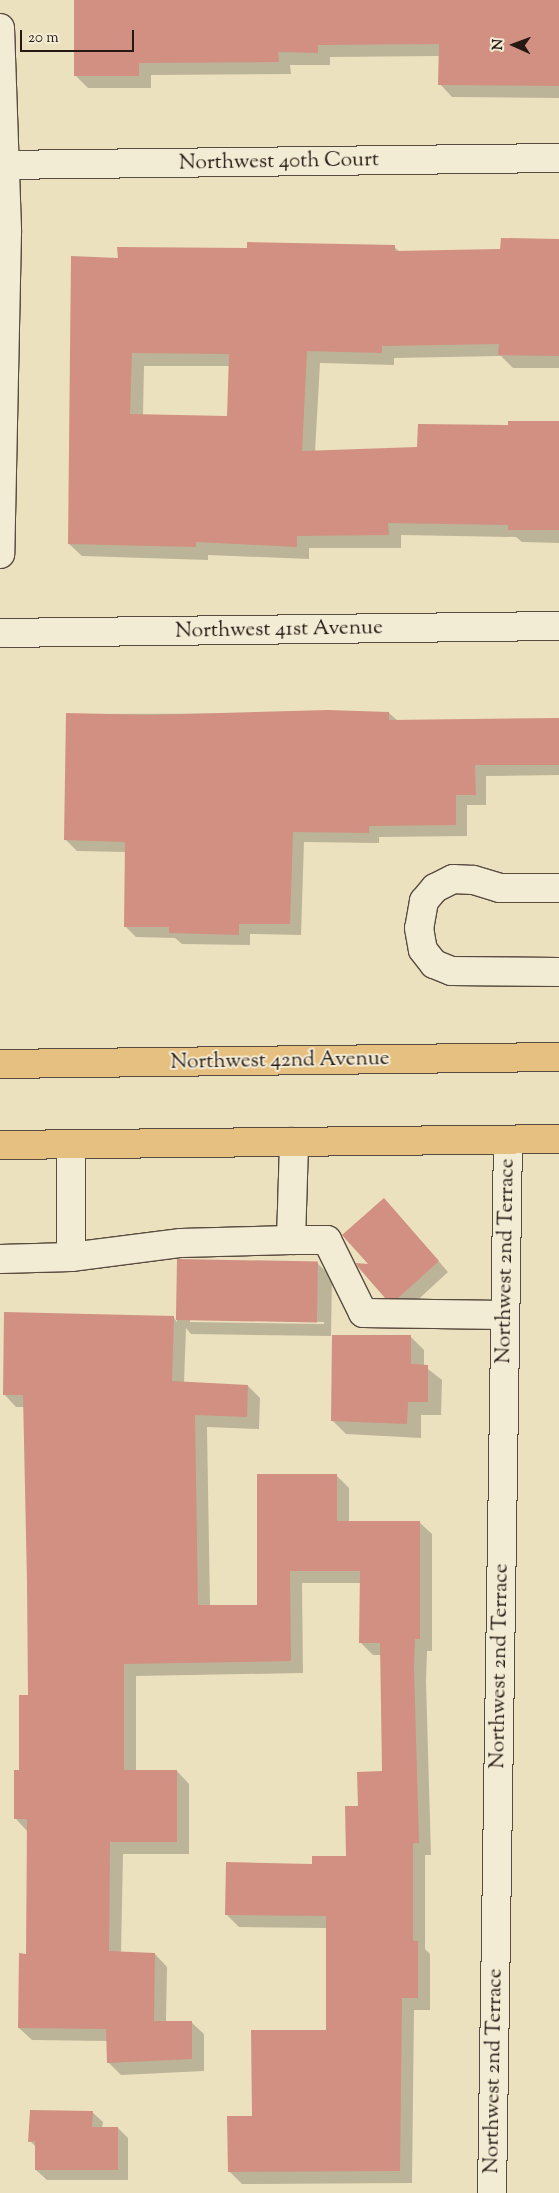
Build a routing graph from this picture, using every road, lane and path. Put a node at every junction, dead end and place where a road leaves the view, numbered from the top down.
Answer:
1 (0, 28) edge
2 (559, 158) edge
3 (2, 165) edge
4 (0, 554) edge
5 (559, 626) edge
6 (0, 633) edge
7 (559, 888) edge
8 (559, 972) edge
9 (559, 1057) edge
10 (0, 1064) edge
11 (559, 1139) edge
12 (508, 1140) junction
13 (294, 1142) junction
14 (0, 1145) edge
15 (72, 1145) junction
16 (291, 1240) junction
17 (71, 1257) junction
18 (0, 1259) edge
19 (505, 1315) junction
20 (492, 2193) edge

1 - 3 street
2 - 3 street, Northwest 40th Court
3 - 4 street
5 - 6 street, Northwest 41st Avenue
7 - 8 street
9 - 10 main road, Northwest 42nd Avenue
11 - 12 main road
12 - 13 main road
12 - 19 street, Northwest 2nd Terrace
13 - 15 main road
13 - 16 street
14 - 15 main road
15 - 17 street
16 - 17 street
16 - 19 street
17 - 18 street
19 - 20 street, Northwest 2nd Terrace

